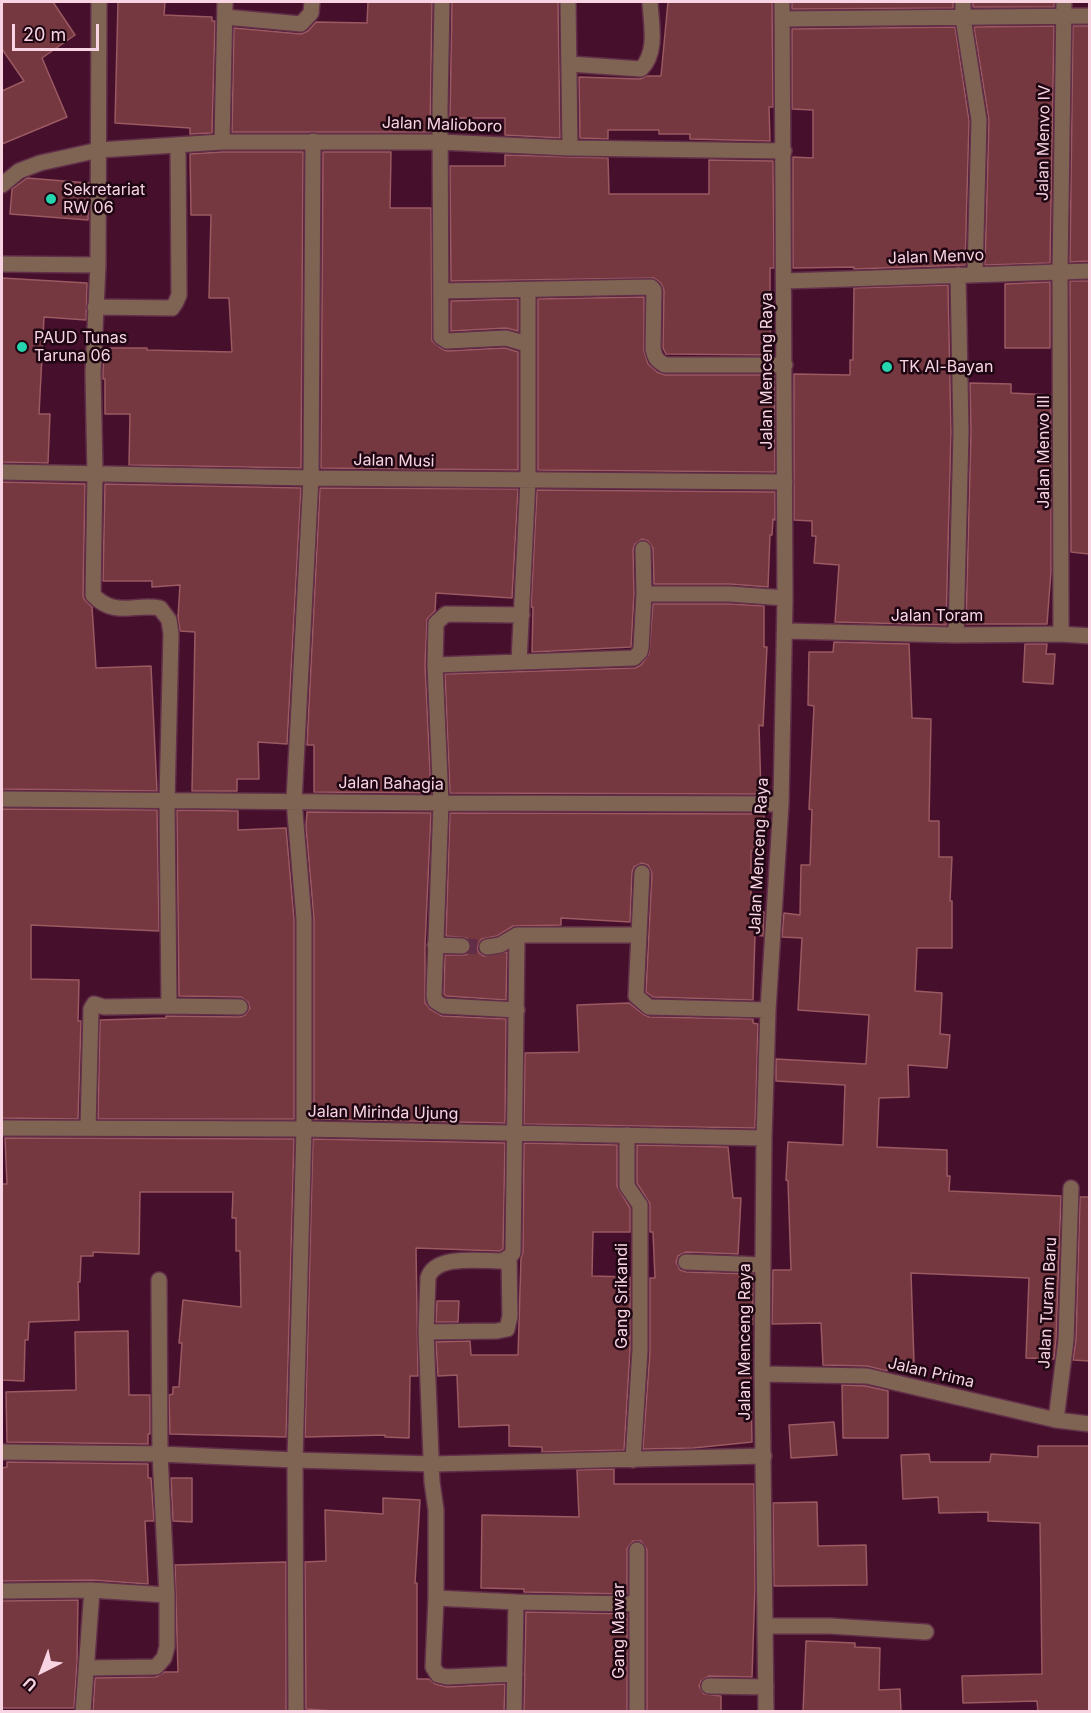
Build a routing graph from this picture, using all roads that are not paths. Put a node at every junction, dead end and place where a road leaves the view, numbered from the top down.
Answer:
1 (99, 2) edge
2 (225, 2) edge
3 (312, 2) edge
4 (442, 2) edge
5 (568, 2) edge
6 (650, 2) edge
7 (782, 2) edge
8 (963, 2) edge
9 (1064, 9) edge
10 (1089, 16) edge
11 (225, 17) junction
12 (963, 18) junction
13 (782, 19) junction
14 (570, 64) junction
15 (313, 141) junction
16 (222, 142) junction
17 (440, 142) junction
18 (178, 145) junction
19 (570, 148) junction
20 (99, 150) junction
21 (784, 152) junction
22 (2, 185) edge
23 (2, 264) edge
24 (98, 266) junction
25 (1060, 271) junction
26 (1089, 271) edge
27 (975, 274) junction
28 (958, 275) junction
29 (785, 281) junction
30 (441, 291) junction
31 (528, 291) junction
32 (95, 307) junction
33 (527, 344) junction
34 (785, 365) junction
35 (2, 472) edge
36 (95, 474) junction
37 (311, 478) junction
38 (528, 480) junction
39 (785, 482) junction
40 (643, 549) dead end
41 (644, 594) junction
42 (785, 598) junction
43 (522, 615) junction
44 (785, 631) junction
45 (1061, 634) junction
46 (956, 635) junction
47 (1089, 636) edge
48 (519, 662) junction
49 (435, 665) junction
50 (2, 799) edge
51 (167, 801) junction
52 (294, 801) junction
53 (441, 803) junction
54 (781, 804) junction
55 (642, 873) dead end
56 (638, 934) junction
57 (517, 935) junction
58 (435, 945) junction
59 (462, 946) tunnel mouth
60 (487, 947) tunnel mouth
61 (169, 1006) junction
62 (240, 1007) dead end
63 (516, 1010) junction
64 (768, 1010) junction
65 (2, 1128) edge
66 (88, 1128) junction
67 (304, 1129) junction
68 (514, 1134) junction
69 (627, 1135) junction
70 (764, 1138) junction
71 (1071, 1188) dead end
72 (509, 1257) junction
73 (686, 1262) dead end
74 (763, 1265) junction
75 (159, 1280) dead end
76 (426, 1332) junction
77 (762, 1374) junction
78 (1056, 1420) junction
79 (1089, 1424) edge
80 (2, 1452) edge
81 (160, 1454) junction
82 (764, 1456) junction
83 (295, 1460) junction
84 (633, 1460) junction
85 (433, 1464) junction
86 (637, 1550) dead end
87 (92, 1590) junction
88 (2, 1591) edge
89 (167, 1595) junction
90 (436, 1598) junction
91 (516, 1602) junction
92 (636, 1604) junction
93 (765, 1626) junction
94 (926, 1632) dead end
95 (87, 1668) junction
96 (515, 1674) junction
97 (709, 1686) dead end
98 (766, 1687) junction
99 (83, 1712) edge
100 (296, 1712) edge
101 (514, 1712) edge
102 (637, 1712) edge
103 (766, 1712) edge

1 - 20 street
2 - 11 street
3 - 11 street
4 - 17 street
5 - 14 street
6 - 14 street
7 - 13 street, Jalan Menceng Raya
8 - 12 street
9 - 10 street
9 - 12 street
9 - 25 street, Jalan Menvo IV
11 - 16 street
12 - 13 street
12 - 27 street
13 - 21 street, Jalan Menceng Raya
14 - 19 street
15 - 16 street, Jalan Malioboro
15 - 17 street, Jalan Malioboro
15 - 37 street
16 - 18 street, Jalan Malioboro
17 - 19 street, Jalan Malioboro
17 - 30 street
18 - 20 street, Jalan Malioboro
18 - 32 street
19 - 21 street, Jalan Malioboro
20 - 22 street, Jalan Malioboro
20 - 24 street
21 - 29 street, Jalan Menceng Raya
23 - 24 street
24 - 32 street
25 - 26 street, Jalan Menvo
25 - 27 street, Jalan Menvo
25 - 45 street, Jalan Menvo III
27 - 28 street, Jalan Menvo
28 - 29 street, Jalan Menvo
28 - 46 street
29 - 34 street, Jalan Menceng Raya
30 - 31 street
30 - 33 street
31 - 33 street
31 - 34 street
32 - 36 street
33 - 38 street
34 - 39 street, Jalan Menceng Raya
35 - 36 street, Jalan Musi
36 - 37 street, Jalan Musi
36 - 51 street
37 - 38 street, Jalan Musi
37 - 52 street
38 - 39 street, Jalan Musi
38 - 43 street
39 - 42 street, Jalan Menceng Raya
40 - 41 street
41 - 42 street
41 - 48 street
42 - 44 street, Jalan Menceng Raya
43 - 48 street
43 - 49 street
44 - 46 street, Jalan Toram
44 - 54 street, Jalan Menceng Raya
45 - 46 street, Jalan Toram
45 - 47 street, Jalan Toram
48 - 49 street
49 - 53 street
50 - 51 street, Jalan Bahagia
51 - 52 street, Jalan Bahagia
51 - 61 street
52 - 53 street, Jalan Bahagia
52 - 67 street
53 - 54 street, Jalan Bahagia
53 - 58 street
54 - 64 street, Jalan Menceng Raya
55 - 56 street
56 - 57 street
56 - 64 street
57 - 60 street
57 - 63 street
58 - 59 street
58 - 63 street
61 - 62 street
61 - 66 street
63 - 68 street
64 - 70 street, Jalan Menceng Raya
65 - 66 street, Jalan Mirinda Ujung
66 - 67 street, Jalan Mirinda Ujung
67 - 68 street, Jalan Mirinda Ujung
67 - 83 street
68 - 69 street, Jalan Mirinda Ujung
68 - 72 street
69 - 70 street, Jalan Mirinda Ujung
69 - 84 street, Gang Srikandi
70 - 74 street, Jalan Menceng Raya
71 - 78 street, Jalan Turam Baru
72 - 76 street
72 - 76 street
73 - 74 street
74 - 77 street, Jalan Menceng Raya
75 - 81 street
76 - 85 street
77 - 78 street, Jalan Prima
77 - 82 street, Jalan Menceng Raya
78 - 79 street, Jalan Prima
80 - 81 street
81 - 83 street
81 - 89 street
82 - 84 street
82 - 93 street, Jalan Menceng Raya
83 - 85 street
83 - 100 street
84 - 85 street
85 - 90 street
86 - 92 street, Gang Mawar
87 - 88 street
87 - 89 street
87 - 95 street
89 - 95 street
90 - 91 street
90 - 96 street
91 - 92 street
91 - 96 street
92 - 102 street, Gang Mawar
93 - 94 street
93 - 98 street, Jalan Menceng Raya
95 - 99 street
96 - 101 street
97 - 98 street
98 - 103 street, Jalan Menceng Raya

